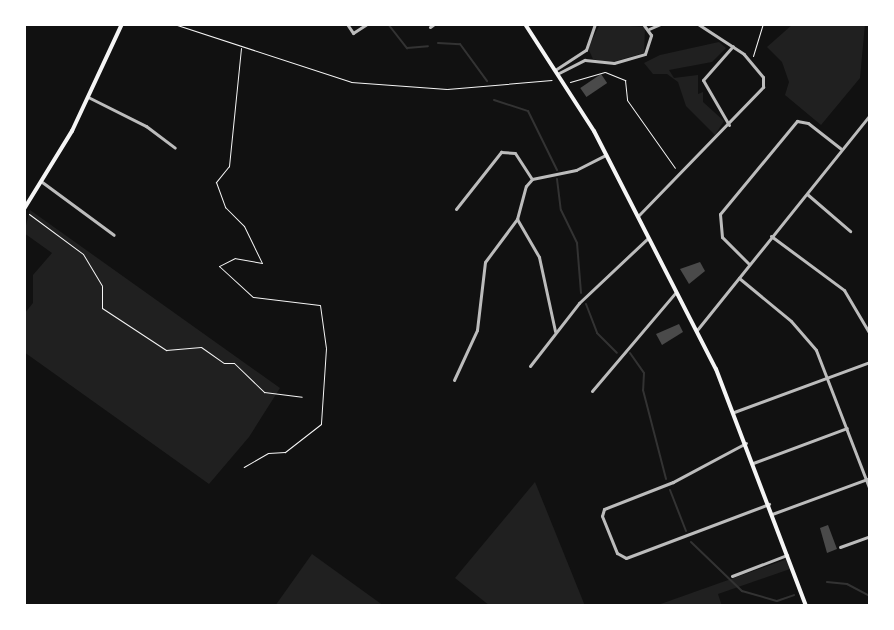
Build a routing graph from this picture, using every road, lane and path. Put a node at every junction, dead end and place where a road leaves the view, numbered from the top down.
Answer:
1 (122, 24) edge
2 (174, 24) edge
3 (347, 24) edge
4 (367, 24) edge
5 (525, 24) edge
6 (595, 24) edge
7 (643, 24) edge
8 (660, 24) edge
9 (698, 24) edge
10 (763, 24) edge
11 (649, 29) junction
12 (241, 45) junction
13 (733, 46) junction
14 (586, 50) junction
15 (754, 59) dead end
16 (591, 60) junction
17 (556, 72) junction
18 (562, 81) junction
19 (88, 97) junction
20 (870, 115) edge
21 (729, 125) junction
22 (175, 148) dead end
23 (841, 149) junction
24 (606, 155) junction
25 (681, 173) dead end
26 (532, 179) junction
27 (42, 182) junction
28 (806, 193) junction
29 (24, 209) edge
30 (456, 209) dead end
31 (637, 216) junction
32 (517, 219) junction
33 (850, 231) dead end
34 (114, 235) dead end
35 (771, 236) junction
36 (648, 238) junction
37 (749, 264) junction
38 (739, 278) junction
39 (676, 292) junction
40 (555, 331) junction
41 (696, 331) junction
42 (870, 334) edge
43 (870, 362) edge
44 (530, 366) dead end
45 (828, 377) junction
46 (454, 380) dead end
47 (592, 391) dead end
48 (302, 397) dead end
49 (734, 412) junction
50 (847, 428) junction
51 (746, 443) junction
52 (753, 463) junction
53 (244, 467) dead end
54 (868, 479) edge
55 (870, 490) edge
56 (769, 504) junction
57 (772, 514) junction
58 (870, 536) edge
59 (840, 547) dead end
60 (787, 555) junction
61 (732, 576) dead end
62 (806, 606) edge

1 - 19 main road
2 - 12 path
3 - 4 street
5 - 17 main road
6 - 14 street
7 - 11 street
8 - 11 street
9 - 13 street
10 - 15 path
11 - 16 street
12 - 18 path
12 - 53 path
13 - 21 street
13 - 21 street
14 - 16 street
14 - 17 street
16 - 17 street
17 - 18 main road
18 - 24 main road
18 - 25 path
19 - 22 street
19 - 27 main road
20 - 23 street
21 - 31 street
23 - 28 street
23 - 37 street
24 - 26 street
24 - 31 main road
26 - 30 street
26 - 32 street
27 - 29 main road
27 - 34 street
28 - 33 street
28 - 35 street
29 - 48 path
31 - 36 main road
32 - 40 street
32 - 46 street
35 - 37 street
35 - 42 street
36 - 39 main road
36 - 40 street
37 - 38 street
38 - 41 street
38 - 45 street
39 - 41 main road
39 - 47 street
40 - 44 street
41 - 49 main road
43 - 45 street
45 - 49 street
45 - 50 street
49 - 51 main road
50 - 52 street
50 - 54 street
51 - 52 main road
51 - 56 street
52 - 56 main road
54 - 55 street
54 - 57 street
56 - 57 main road
57 - 60 main road
58 - 59 street
60 - 61 street
60 - 62 main road

